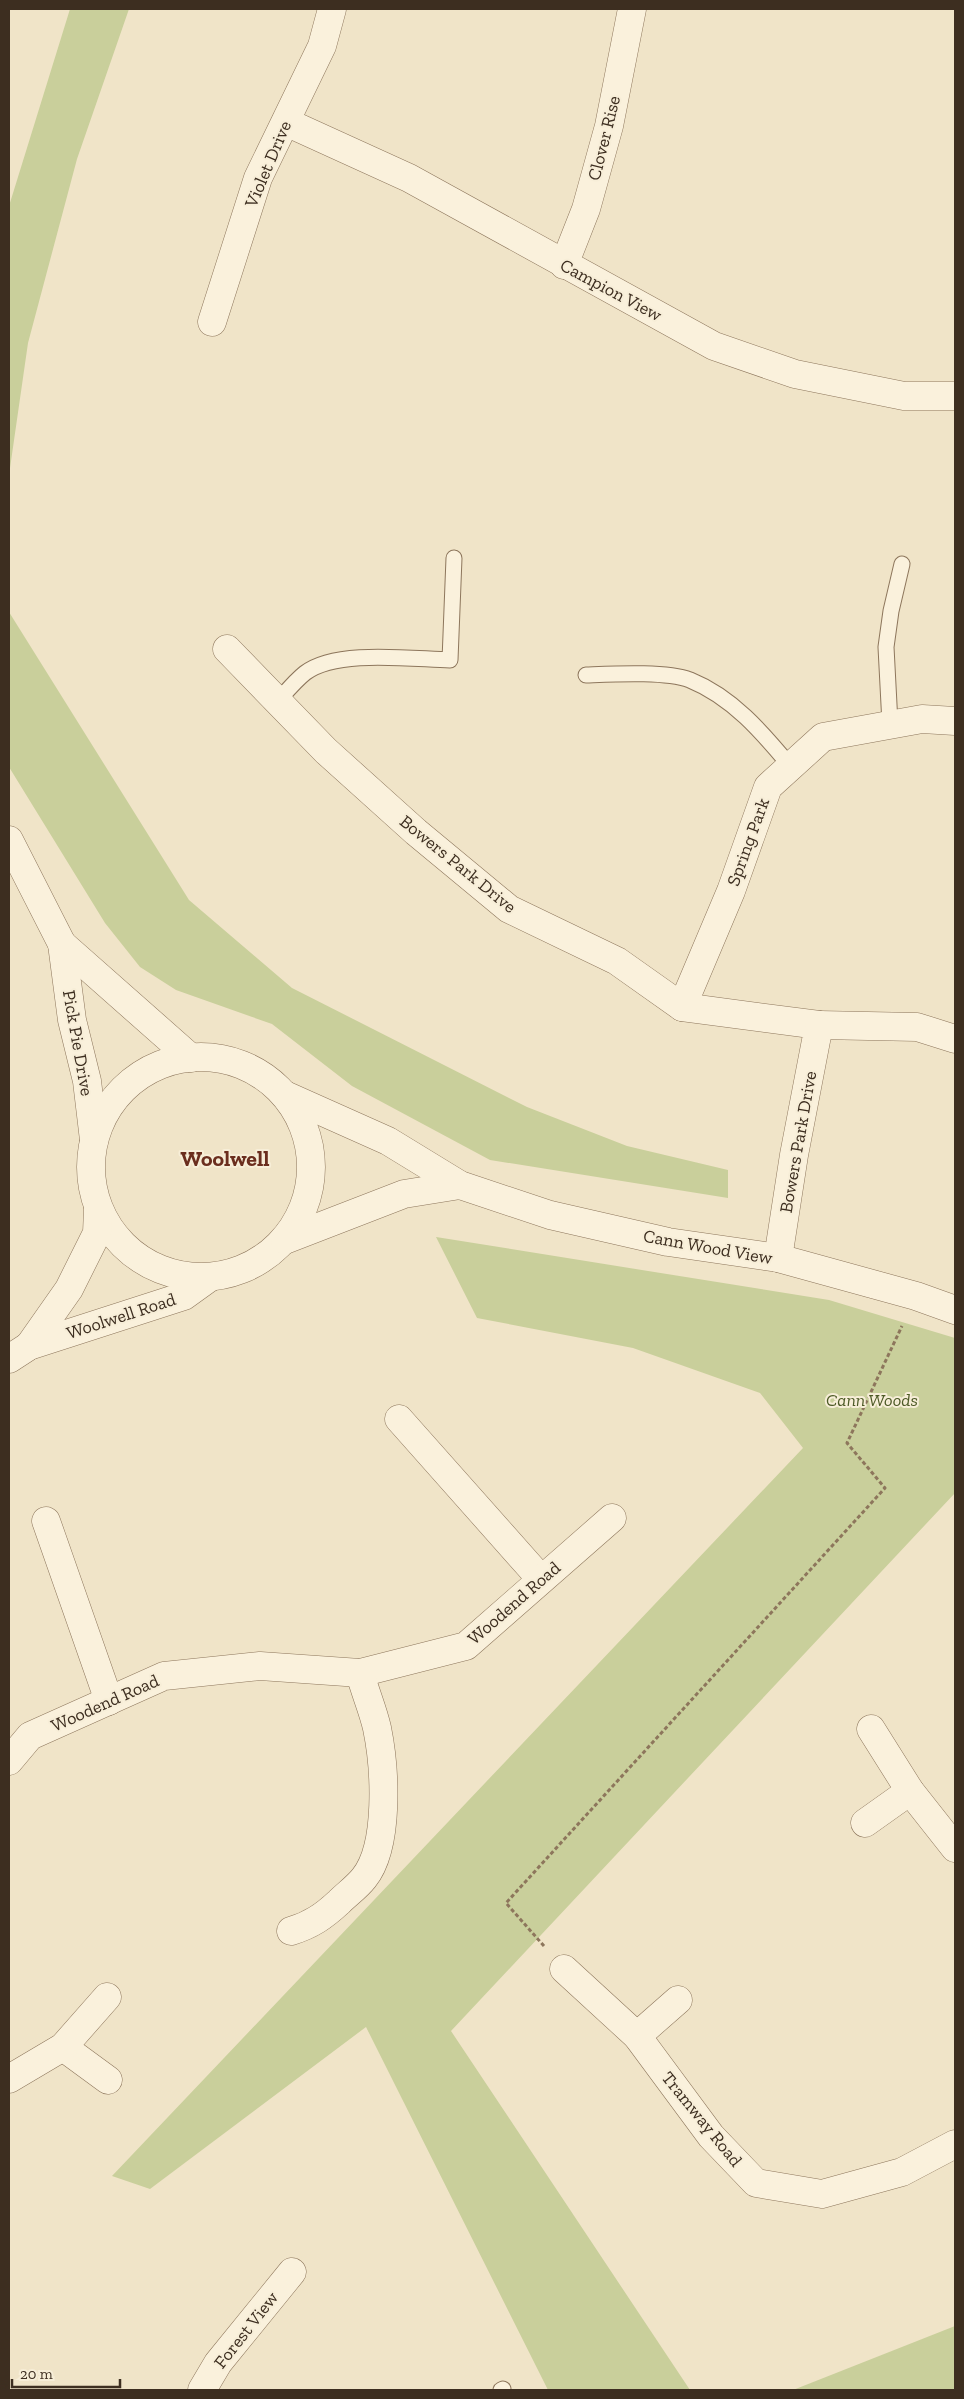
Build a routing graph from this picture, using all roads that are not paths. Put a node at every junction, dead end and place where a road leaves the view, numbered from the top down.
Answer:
1 (332, 9) edge
2 (632, 9) edge
3 (286, 122) junction
4 (564, 265) junction
5 (212, 322) dead end
6 (955, 396) edge
7 (454, 558) dead end
8 (902, 564) dead end
9 (228, 649) dead end
10 (586, 675) dead end
11 (278, 701) junction
12 (955, 721) edge
13 (890, 724) junction
14 (790, 767) junction
15 (9, 840) edge
16 (62, 944) junction
17 (682, 1007) junction
18 (820, 1025) junction
19 (955, 1039) edge
20 (190, 1058) junction
21 (285, 1095) junction
22 (94, 1142) junction
23 (460, 1185) junction
24 (98, 1209) junction
25 (285, 1240) junction
26 (778, 1258) junction
27 (209, 1278) junction
28 (955, 1310) edge
29 (19, 1352) edge
30 (399, 1419) dead end
31 (612, 1518) dead end
32 (46, 1521) dead end
33 (541, 1579) junction
34 (360, 1674) junction
35 (109, 1701) junction
36 (871, 1729) dead end
37 (9, 1760) edge
38 (910, 1791) junction
39 (865, 1823) dead end
40 (955, 1848) edge
41 (291, 1931) dead end
42 (564, 1969) road end
43 (106, 1997) dead end
44 (678, 2000) dead end
45 (637, 2036) junction
46 (63, 2047) junction
47 (9, 2079) edge
48 (108, 2080) dead end
49 (955, 2144) edge
50 (292, 2272) dead end
51 (202, 2390) edge

1 - 3 street, Violet Drive
2 - 4 street, Clover Rise
3 - 4 street, Campion View
3 - 5 street, Violet Drive
4 - 6 street, Campion View
7 - 11 lane
8 - 13 lane
9 - 11 street, Bowers Park Drive
10 - 14 lane
11 - 17 street, Bowers Park Drive
12 - 13 street, Spring Park
13 - 14 street, Spring Park
14 - 17 street, Spring Park
15 - 16 street, Pick Pie Drive
16 - 20 street, Pick Pie Drive
16 - 22 street, Pick Pie Drive
17 - 18 street, Bowers Park Drive
18 - 19 street, Bowers Park Drive
18 - 26 street, Bowers Park Drive
20 - 21 street
20 - 22 street
21 - 23 street, Cann Wood View
21 - 25 street
22 - 24 street
23 - 25 street, Cann Wood View
23 - 26 street, Cann Wood View
24 - 27 street
24 - 29 street, Woolwell Road
25 - 27 street
26 - 28 street, Cann Wood View
27 - 29 street, Woolwell Road
30 - 33 street
31 - 33 street, Woodend Road
32 - 35 street
33 - 34 street, Woodend Road
34 - 35 street, Woodend Road
34 - 41 street
35 - 37 street, Woodend Road
36 - 38 street
38 - 39 street
38 - 40 street
42 - 45 street, Tramway Road
43 - 46 street
44 - 45 street
45 - 49 street, Tramway Road
46 - 47 street
46 - 48 street
50 - 51 street, Forest View

